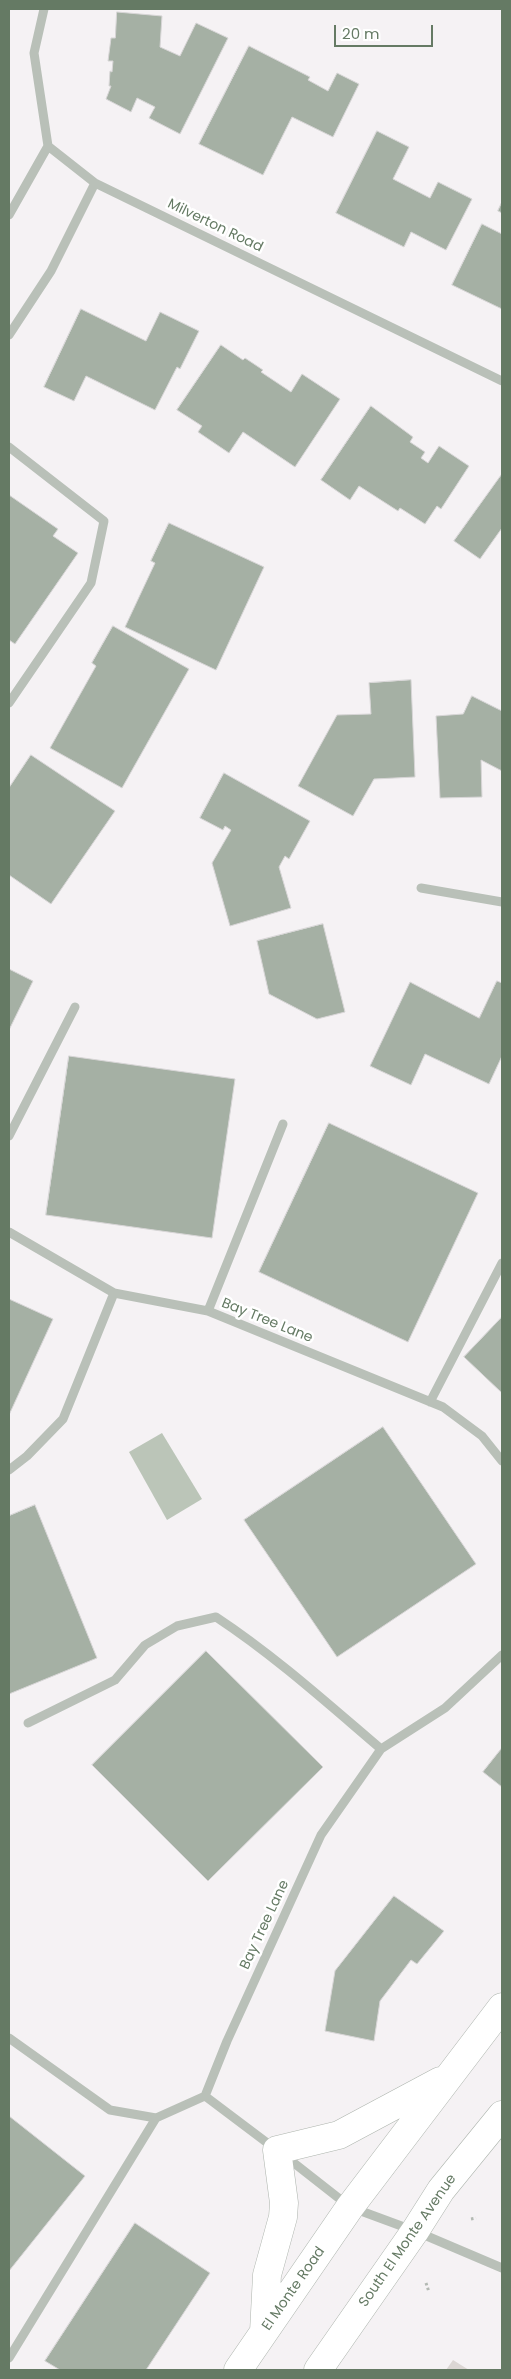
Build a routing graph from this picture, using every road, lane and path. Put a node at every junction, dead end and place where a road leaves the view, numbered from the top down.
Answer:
1 (44, 9) edge
2 (48, 146) junction
3 (95, 183) junction
4 (9, 215) edge
5 (9, 335) edge
6 (502, 381) edge
7 (9, 447) edge
8 (9, 703) edge
9 (421, 888) dead end
10 (502, 902) edge
11 (75, 1007) dead end
12 (282, 1124) dead end
13 (9, 1136) edge
14 (9, 1232) edge
15 (502, 1263) edge
16 (114, 1293) junction
17 (208, 1311) junction
18 (430, 1402) junction
19 (502, 1460) edge
20 (9, 1470) edge
21 (502, 1655) edge
22 (28, 1722) dead end
23 (382, 1749) junction
24 (502, 2007) edge
25 (9, 2038) edge
26 (448, 2076) junction
27 (205, 2096) junction
28 (502, 2115) edge
29 (156, 2118) junction
30 (277, 2150) junction
31 (350, 2208) junction
32 (415, 2231) junction
33 (502, 2268) edge
34 (426, 2283) dead end
35 (429, 2292) dead end
36 (264, 2332) junction
37 (9, 2358) edge
38 (238, 2370) edge
39 (318, 2370) edge

1 - 2 street
2 - 3 street, Milverton Road
2 - 4 street
3 - 5 street
3 - 6 street, Milverton Road
7 - 8 street
9 - 10 street
11 - 13 street
12 - 17 street
14 - 16 street, Bay Tree Lane
15 - 18 street
16 - 17 street, Bay Tree Lane
16 - 20 street
17 - 18 street, Bay Tree Lane
18 - 19 street, Bay Tree Lane
21 - 23 street, Bay Tree Lane
22 - 23 street
23 - 27 street, Bay Tree Lane
24 - 26 main road
25 - 29 street
26 - 30 main road
26 - 31 main road
27 - 29 street
27 - 30 street
28 - 32 main road, South El Monte Avenue
29 - 37 street
30 - 31 street
30 - 36 main road
31 - 32 street
31 - 36 main road, El Monte Road
32 - 33 street
32 - 39 main road, South El Monte Avenue
34 - 35 path
36 - 38 main road, El Monte Road

